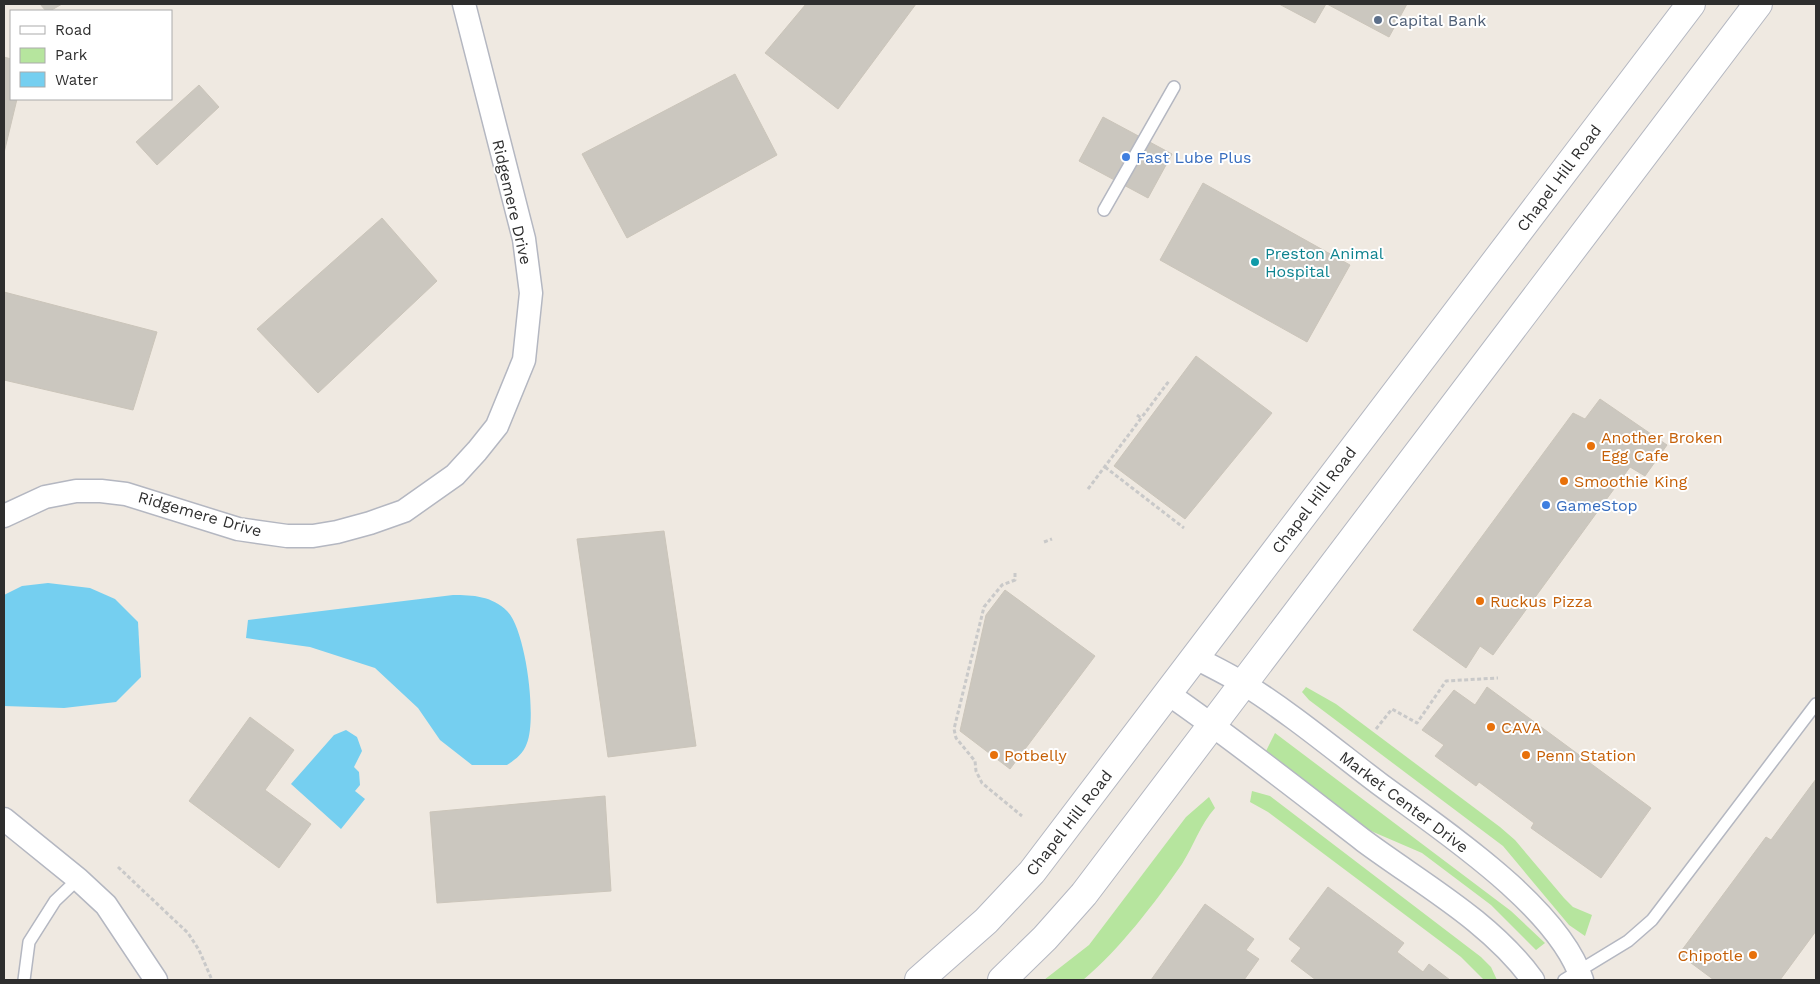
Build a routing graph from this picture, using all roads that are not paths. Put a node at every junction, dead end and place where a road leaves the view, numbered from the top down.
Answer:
1 (464, 4) edge
2 (1691, 4) edge
3 (1758, 4) edge
4 (1174, 87) dead end
5 (1104, 210) dead end
6 (4, 516) edge
7 (1194, 657) junction
8 (1244, 684) junction
9 (1167, 693) junction
10 (1816, 704) edge
11 (1212, 724) junction
12 (4, 819) edge
13 (78, 878) junction
14 (1575, 977) edge
15 (152, 978) edge
16 (24, 980) edge
17 (919, 980) edge
18 (1002, 980) edge
19 (1534, 980) edge

1 - 6 street, Ridgemere Drive
2 - 7 main road, Chapel Hill Road
3 - 8 main road
4 - 5 lane
7 - 8 street, Market Center Drive
7 - 9 main road, Chapel Hill Road
8 - 11 main road
8 - 14 street, Market Center Drive
9 - 11 street
9 - 17 main road, Chapel Hill Road
10 - 14 lane
11 - 18 main road
11 - 19 street
12 - 13 street
13 - 15 street
13 - 16 lane

